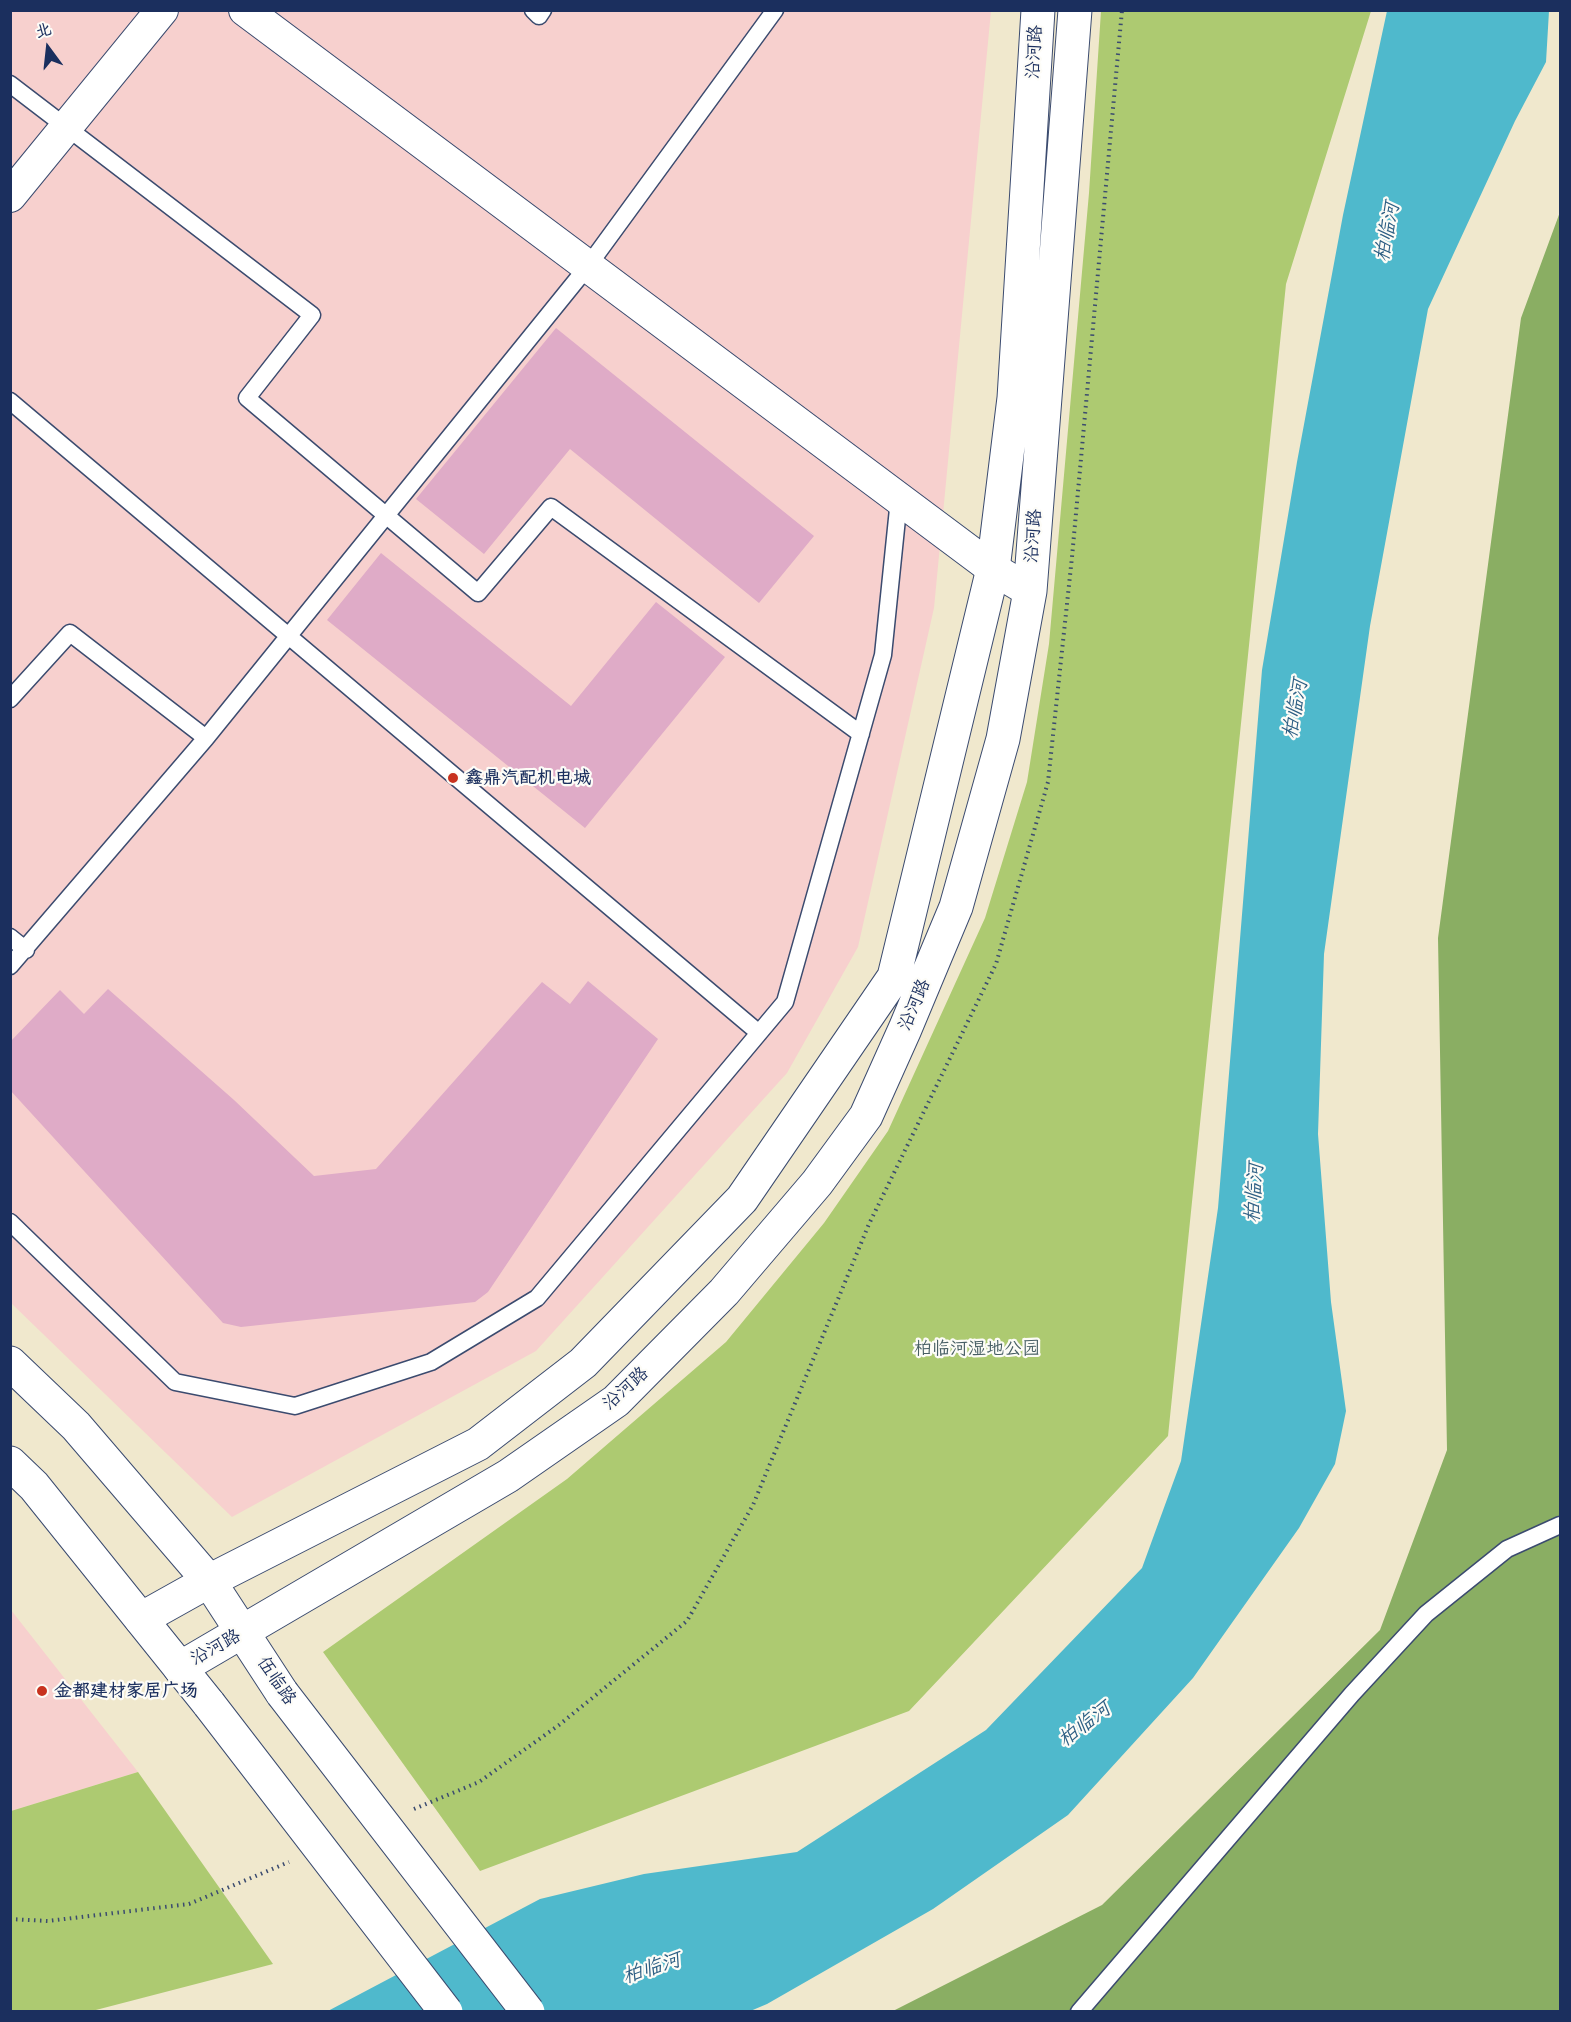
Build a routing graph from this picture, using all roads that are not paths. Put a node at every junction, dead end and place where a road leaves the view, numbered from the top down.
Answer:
1 (162, 10) edge
2 (245, 10) edge
3 (532, 10) edge
4 (543, 10) edge
5 (776, 10) edge
6 (1038, 10) edge
7 (1075, 10) edge
8 (10, 84) edge
9 (67, 127) junction
10 (10, 196) edge
11 (588, 266) junction
12 (10, 400) edge
13 (899, 499) junction
14 (386, 516) junction
15 (993, 569) junction
16 (1030, 591) junction
17 (289, 636) junction
18 (10, 699) edge
19 (861, 734) junction
20 (206, 738) junction
21 (10, 937) edge
22 (26, 950) junction
23 (10, 966) edge
24 (759, 1033) junction
25 (10, 1222) edge
26 (10, 1363) edge
27 (10, 1463) edge
28 (1560, 1525) edge
29 (209, 1581) junction
30 (141, 1619) junction
31 (244, 1632) junction
32 (180, 1668) junction
33 (446, 2012) edge
34 (528, 2012) edge
35 (1079, 2012) edge

1 - 9 street
2 - 11 street
3 - 4 lane
5 - 11 lane
6 - 15 street, 沿河路
7 - 16 street, 沿河路
8 - 9 lane
9 - 10 street
9 - 14 lane
11 - 13 street
11 - 14 lane
12 - 17 lane
13 - 15 street
13 - 19 lane
14 - 17 lane
14 - 19 lane
15 - 16 street
15 - 29 street, 沿河路
16 - 31 street, 沿河路
17 - 20 lane
17 - 24 lane
18 - 20 lane
19 - 24 lane
20 - 22 lane
21 - 22 lane
22 - 23 lane
24 - 25 lane
26 - 29 street, 伍临路
27 - 30 street
28 - 35 lane
29 - 30 street, 沿河路
29 - 31 street, 伍临路
30 - 32 street
31 - 32 street, 沿河路
31 - 34 street, 伍临路, bridge
32 - 33 street, bridge

